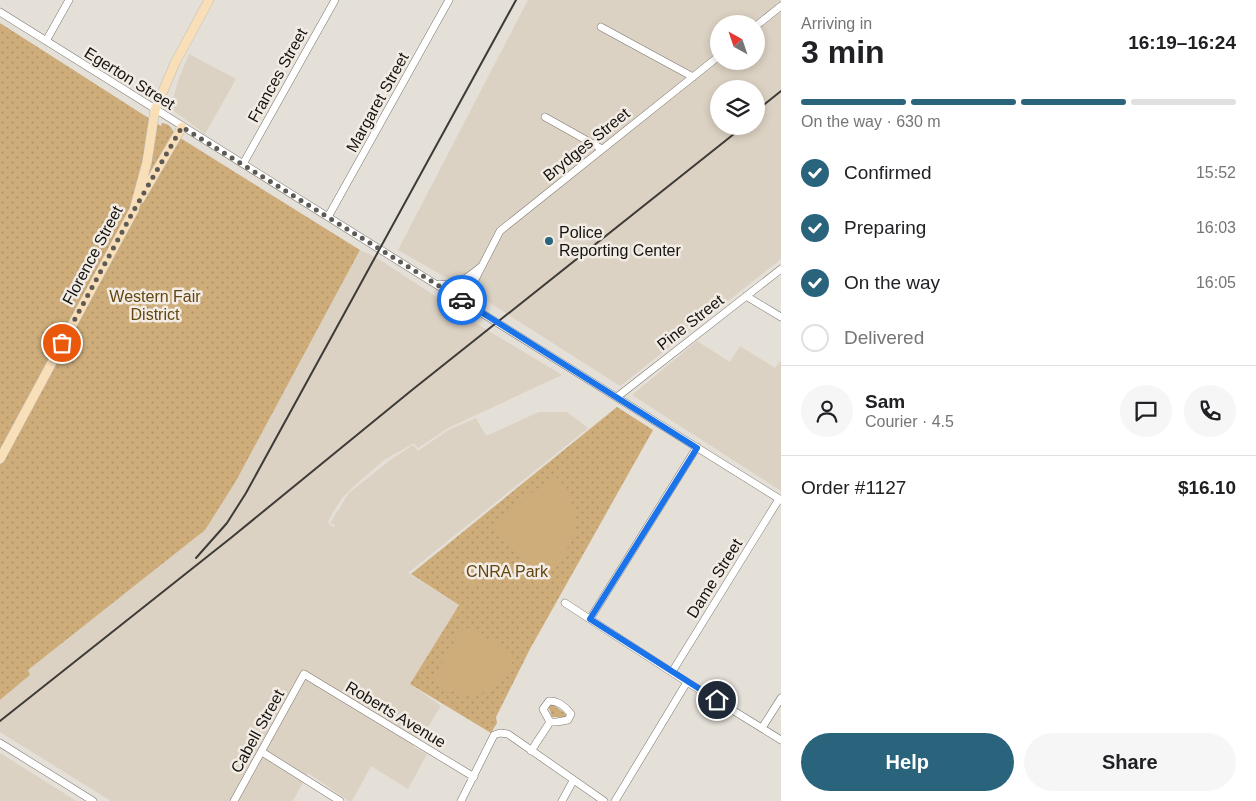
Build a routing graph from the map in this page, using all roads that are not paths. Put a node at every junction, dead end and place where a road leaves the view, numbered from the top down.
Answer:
1 (69, 0) edge
2 (209, 0) edge
3 (335, 0) edge
4 (449, 0) edge
5 (774, 0) edge
6 (781, 5) edge
7 (0, 12) edge
8 (765, 18) edge
9 (601, 26) dead end
10 (46, 41) junction
11 (710, 63) edge
12 (692, 77) junction
13 (155, 110) junction
14 (545, 117) dead end
15 (182, 127) junction
16 (602, 149) junction
17 (243, 164) junction
18 (134, 210) junction
19 (328, 217) junction
20 (484, 264) junction
21 (781, 269) edge
22 (436, 284) junction
23 (746, 296) junction
24 (464, 301) junction
25 (781, 317) edge
26 (617, 397) junction
27 (697, 448) junction
28 (0, 459) edge
29 (780, 499) edge
30 (565, 603) dead end
31 (590, 619) junction
32 (672, 672) junction
33 (304, 674) joint
34 (687, 682) junction
35 (781, 698) edge
36 (550, 722) dead end
37 (762, 728) junction
38 (781, 740) edge
39 (0, 742) edge
40 (531, 751) junction
41 (262, 752) junction
42 (474, 777) junction
43 (573, 781) junction
44 (93, 801) edge
45 (234, 801) edge
46 (340, 801) edge
47 (461, 801) edge
48 (562, 801) edge
49 (604, 801) edge
50 (615, 801) edge

1 - 10 street
2 - 13 main road, Florence Street
3 - 17 street, Frances Street
4 - 19 street, Margaret Street
5 - 6 street
6 - 8 street
7 - 10 street, Egerton Street
9 - 12 street
10 - 13 street, Egerton Street
11 - 12 street, Brydges Street
12 - 16 street, Brydges Street
13 - 15 street, Egerton Street
13 - 18 main road, Florence Street
14 - 16 street
15 - 17 street, Egerton Street
15 - 18 main road
16 - 20 street, Brydges Street
17 - 19 street, Egerton Street
18 - 28 main road, Florence Street
19 - 22 street, Egerton Street
20 - 22 street
20 - 24 street, Brydges Street
21 - 23 street, Pine Street
22 - 24 street, Egerton Street
23 - 25 street
23 - 26 street, Pine Street
24 - 26 street, Egerton Street
26 - 27 street, Egerton Street
27 - 29 street, Egerton Street
27 - 31 street
29 - 32 street, Dame Street
30 - 31 street
31 - 32 street
32 - 34 street
33 - 41 street, Cabell Street
33 - 42 street, Roberts Avenue
34 - 37 street
34 - 50 street
35 - 37 street
36 - 40 street
37 - 38 street
39 - 44 street
40 - 42 street
40 - 43 street
41 - 45 street, Cabell Street
41 - 46 street
42 - 47 street
43 - 48 street
43 - 49 street

